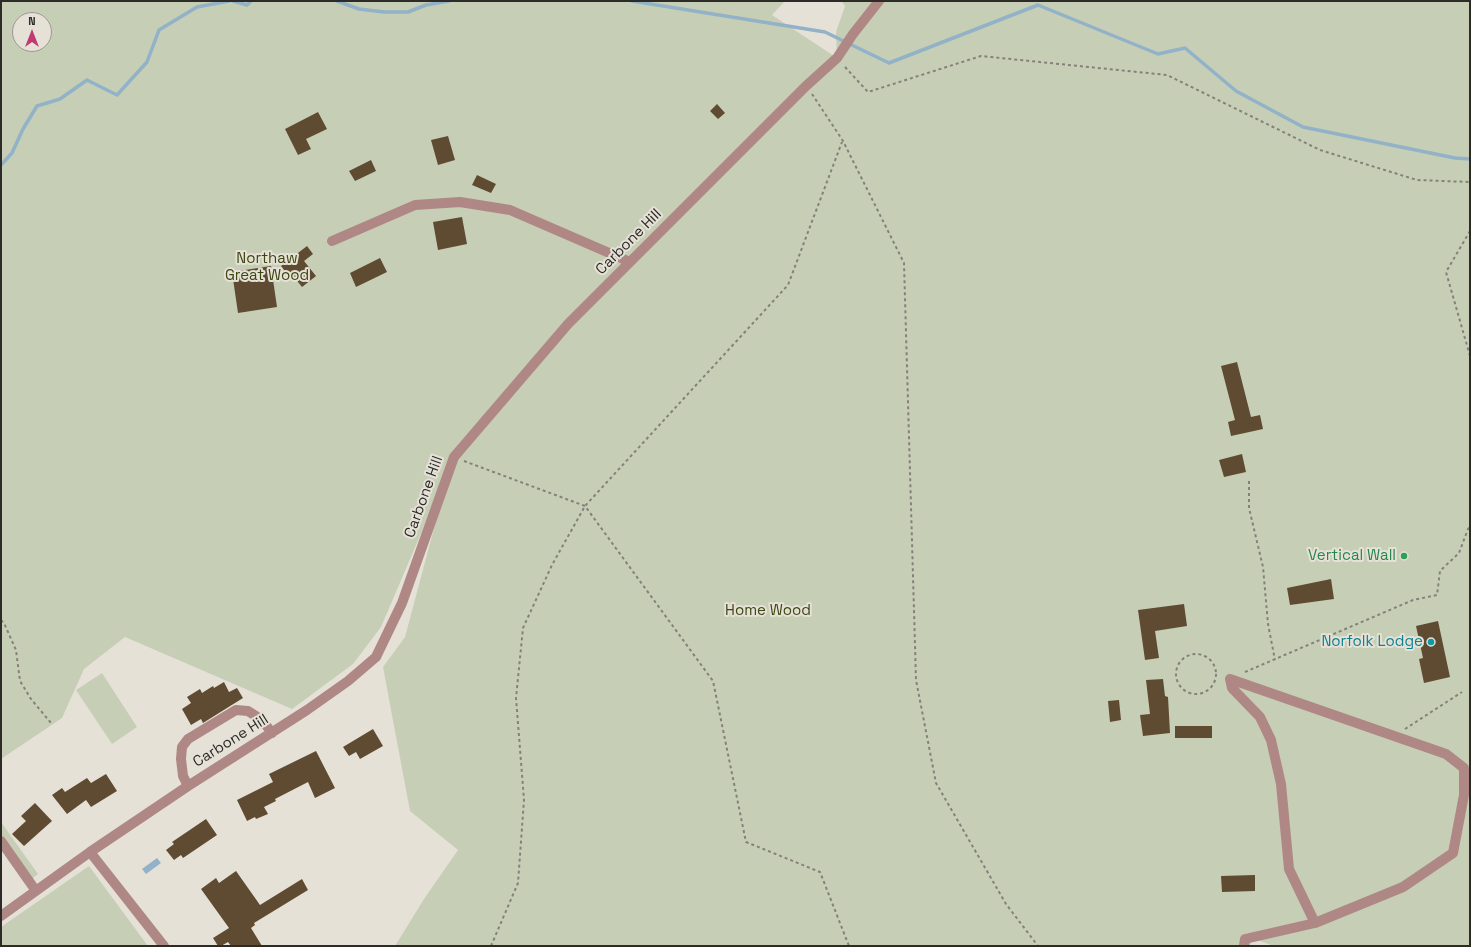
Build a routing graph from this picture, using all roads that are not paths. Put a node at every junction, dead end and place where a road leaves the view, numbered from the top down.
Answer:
1 (879, 1) edge
2 (332, 241) dead end
3 (630, 262) junction
4 (272, 733) junction
5 (188, 786) junction
6 (1, 841) edge
7 (90, 852) junction
8 (36, 891) junction
9 (1, 916) edge
10 (1315, 923) junction
11 (164, 946) edge
12 (1244, 946) edge

1 - 3 street, Carbone Hill
2 - 3 street
3 - 4 street, Carbone Hill
4 - 5 street, Carbone Hill
4 - 5 street
5 - 7 street, Carbone Hill
6 - 8 street
7 - 8 street, Carbone Hill
7 - 11 street
8 - 9 street, Carbone Hill
10 - 10 street
10 - 12 street

